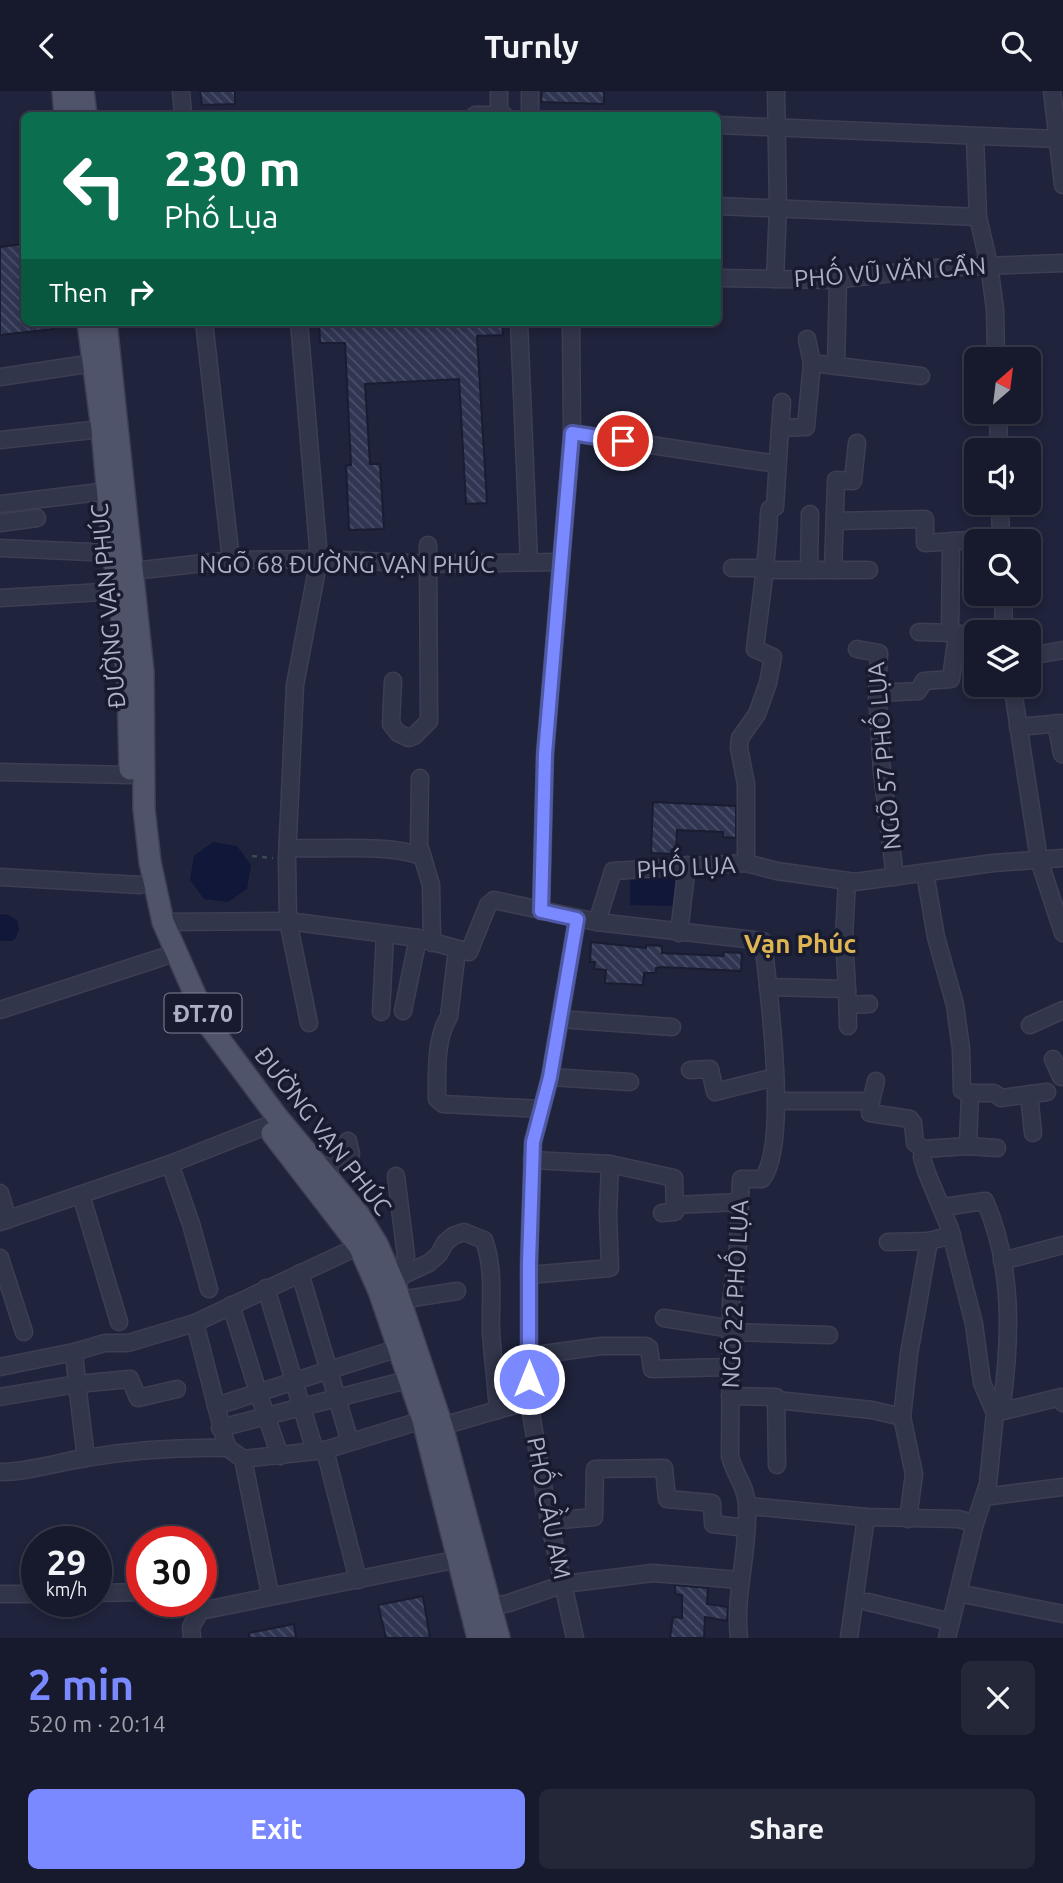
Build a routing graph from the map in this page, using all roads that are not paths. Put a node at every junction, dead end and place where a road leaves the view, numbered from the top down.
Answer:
1 (63, 91) edge
2 (83, 91) edge
3 (181, 91) edge
4 (499, 91) edge
5 (530, 91) edge
6 (776, 91) edge
7 (1052, 91) edge
8 (65, 112) edge
9 (86, 112) edge
10 (183, 112) edge
11 (501, 112) edge
12 (530, 112) edge
13 (721, 125) edge
14 (776, 128) junction
15 (975, 138) junction
16 (1059, 146) edge
17 (1063, 185) edge
18 (721, 206) edge
19 (778, 209) junction
20 (978, 217) junction
21 (1063, 263) edge
22 (989, 265) junction
23 (721, 278) edge
24 (775, 279) junction
25 (838, 279) junction
26 (89, 326) edge
27 (106, 326) edge
28 (204, 326) edge
29 (299, 326) edge
30 (519, 326) edge
31 (571, 326) edge
32 (807, 339) dead end
33 (996, 347) edge
34 (94, 363) junction
35 (812, 363) junction
36 (836, 366) junction
37 (921, 376) dead end
38 (0, 377) edge
39 (782, 402) dead end
40 (780, 428) junction
41 (110, 429) junction
42 (572, 433) junction
43 (0, 440) edge
44 (857, 443) dead end
45 (777, 464) junction
46 (108, 491) junction
47 (0, 503) edge
48 (810, 514) dead end
49 (37, 518) dead end
50 (835, 521) junction
51 (0, 523) edge
52 (964, 540) edge
53 (951, 541) junction
54 (428, 545) dead end
55 (1, 548) edge
56 (113, 553) junction
57 (319, 559) junction
58 (230, 560) junction
59 (529, 562) junction
60 (560, 562) junction
61 (430, 564) junction
62 (732, 568) dead end
63 (764, 569) junction
64 (809, 570) junction
65 (833, 570) junction
66 (869, 570) dead end
67 (134, 571) junction
68 (119, 591) junction
69 (0, 598) edge
70 (919, 632) dead end
71 (954, 634) junction
72 (964, 634) edge
73 (857, 649) dead end
74 (1063, 650) edge
75 (1041, 654) edge
76 (393, 681) dead end
77 (877, 692) junction
78 (1014, 697) edge
79 (1060, 723) edge
80 (1018, 727) junction
81 (1062, 754) edge
82 (0, 772) edge
83 (137, 775) junction
84 (420, 778) dead end
85 (288, 848) junction
86 (423, 856) junction
87 (1063, 858) edge
88 (1039, 860) junction
89 (746, 863) junction
90 (687, 865) junction
91 (925, 873) junction
92 (0, 877) edge
93 (895, 877) junction
94 (847, 881) junction
95 (140, 885) junction
96 (541, 911) junction
97 (1060, 911) edge
98 (577, 919) junction
99 (288, 921) junction
100 (163, 922) junction
101 (597, 922) junction
102 (679, 933) junction
103 (1063, 933) edge
104 (384, 934) junction
105 (425, 941) junction
106 (457, 950) junction
107 (163, 957) junction
108 (768, 987) junction
109 (847, 997) junction
110 (869, 1004) dead end
111 (0, 1010) edge
112 (1063, 1010) edge
113 (403, 1011) dead end
114 (381, 1012) dead end
115 (560, 1019) junction
116 (309, 1023) dead end
117 (1030, 1025) dead end
118 (848, 1026) dead end
119 (671, 1027) dead end
120 (1053, 1059) dead end
121 (690, 1070) dead end
122 (1063, 1076) edge
123 (550, 1077) junction
124 (775, 1077) junction
125 (876, 1081) dead end
126 (629, 1082) dead end
127 (1047, 1092) dead end
128 (970, 1093) junction
129 (1029, 1094) junction
130 (776, 1101) junction
131 (871, 1101) junction
132 (541, 1109) junction
133 (272, 1122) junction
134 (1033, 1133) dead end
135 (348, 1141) dead end
136 (968, 1146) junction
137 (996, 1148) dead end
138 (923, 1149) junction
139 (532, 1160) junction
140 (170, 1164) junction
141 (610, 1164) junction
142 (321, 1170) junction
143 (396, 1176) dead end
144 (0, 1193) edge
145 (81, 1195) junction
146 (740, 1202) junction
147 (943, 1207) junction
148 (4, 1221) edge
149 (951, 1235) junction
150 (929, 1241) junction
151 (888, 1242) dead end
152 (1063, 1245) edge
153 (359, 1246) junction
154 (0, 1258) edge
155 (1002, 1261) junction
156 (300, 1273) junction
157 (529, 1275) junction
158 (265, 1288) junction
159 (400, 1288) junction
160 (209, 1289) dead end
161 (457, 1291) dead end
162 (231, 1305) junction
163 (664, 1318) dead end
164 (119, 1322) dead end
165 (195, 1322) junction
166 (732, 1331) junction
167 (24, 1332) dead end
168 (829, 1335) dead end
169 (1008, 1343) junction
170 (406, 1344) junction
171 (977, 1344) junction
172 (74, 1352) junction
173 (529, 1356) junction
174 (0, 1367) edge
175 (729, 1367) junction
176 (328, 1370) junction
177 (411, 1379) junction
178 (294, 1380) junction
179 (77, 1384) junction
180 (177, 1389) dead end
181 (258, 1392) junction
182 (730, 1396) junction
183 (0, 1397) edge
184 (336, 1398) junction
185 (776, 1400) junction
186 (529, 1401) junction
187 (1063, 1403) edge
188 (216, 1406) junction
189 (303, 1406) junction
190 (498, 1410) junction
191 (995, 1413) junction
192 (267, 1415) junction
193 (902, 1417) junction
194 (432, 1423) junction
195 (220, 1428) junction
196 (350, 1442) junction
197 (228, 1448) junction
198 (320, 1450) junction
199 (280, 1456) junction
200 (86, 1458) junction
201 (248, 1464) junction
202 (777, 1465) dead end
203 (0, 1472) edge
204 (1063, 1487) edge
205 (984, 1497) junction
206 (748, 1506) junction
207 (866, 1517) junction
208 (908, 1519) junction
209 (549, 1521) junction
210 (975, 1523) junction
211 (746, 1528) junction
212 (459, 1559) junction
213 (358, 1580) junction
214 (740, 1580) junction
215 (561, 1585) junction
216 (273, 1592) junction
217 (958, 1593) junction
218 (0, 1594) edge
219 (21, 1594) edge
220 (868, 1602) dead end
221 (500, 1605) junction
222 (1063, 1614) edge
223 (949, 1630) edge
224 (192, 1638) edge
225 (478, 1638) edge
226 (499, 1638) edge
227 (575, 1638) edge
228 (739, 1638) edge
229 (849, 1638) edge

1 - 8 main road
2 - 9 main road
3 - 10 street
4 - 11 street
5 - 12 street
6 - 14 street
7 - 16 street
13 - 14 street
14 - 15 street
14 - 19 street
15 - 16 street
15 - 20 street
16 - 17 street
18 - 19 street
19 - 20 street
19 - 24 street
20 - 22 street
21 - 22 street, PHỐ VŨ VĂN CẨN
22 - 25 street, PHỐ VŨ VĂN CẨN
22 - 33 street
23 - 24 street, PHỐ VŨ VĂN CẨN
24 - 25 street, PHỐ VŨ VĂN CẨN
25 - 36 street
26 - 34 main road, ĐƯỜNG VẠN PHÚC / ĐT.70
27 - 41 main road, ĐƯỜNG VẠN PHÚC / ĐT.70
28 - 58 street
29 - 57 street
30 - 59 street
31 - 42 street
32 - 35 street
34 - 38 street
34 - 41 main road, ĐƯỜNG VẠN PHÚC / ĐT.70
35 - 36 street
35 - 40 street
36 - 37 street
39 - 40 street
40 - 45 street
41 - 43 street
41 - 46 main road, ĐƯỜNG VẠN PHÚC / ĐT.70
41 - 67 main road, ĐƯỜNG VẠN PHÚC / ĐT.70
42 - 45 street
42 - 60 street
44 - 50 street
45 - 63 street
46 - 47 street
46 - 56 main road, ĐƯỜNG VẠN PHÚC / ĐT.70
48 - 64 street
49 - 51 street
50 - 53 street
50 - 65 street
51 - 55 street
52 - 53 street
53 - 71 street
54 - 61 street
55 - 56 street
56 - 68 main road, ĐƯỜNG VẠN PHÚC / ĐT.70
57 - 58 street, NGÕ 68 ĐƯỜNG VẠN PHÚC
57 - 61 street, NGÕ 68 ĐƯỜNG VẠN PHÚC
57 - 85 street
58 - 67 street, NGÕ 68 ĐƯỜNG VẠN PHÚC
59 - 60 street, NGÕ 68 ĐƯỜNG VẠN PHÚC
59 - 61 street, NGÕ 68 ĐƯỜNG VẠN PHÚC
60 - 96 street
61 - 76 street
62 - 63 street
63 - 64 street
63 - 89 street
64 - 65 street
65 - 66 street
67 - 83 main road, ĐƯỜNG VẠN PHÚC / ĐT.70
68 - 69 street
68 - 83 main road, ĐƯỜNG VẠN PHÚC / ĐT.70
70 - 71 street
71 - 72 street
71 - 77 street
73 - 77 street, NGÕ 57 PHỐ LỤA
74 - 75 street
77 - 93 street, NGÕ 57 PHỐ LỤA
78 - 80 street
79 - 80 street
79 - 81 street
80 - 88 street
82 - 83 street
83 - 95 main road, ĐƯỜNG VẠN PHÚC / ĐT.70
83 - 100 main road, ĐƯỜNG VẠN PHÚC / ĐT.70
84 - 86 street
85 - 86 street
85 - 99 street
86 - 105 street
87 - 88 street, PHỐ LỤA
88 - 91 street, PHỐ LỤA
88 - 97 street
89 - 90 street, PHỐ LỤA
89 - 94 street, PHỐ LỤA
90 - 101 street, PHỐ LỤA
90 - 102 street
91 - 93 street, PHỐ LỤA
91 - 128 street
92 - 95 street
93 - 94 street, PHỐ LỤA
94 - 109 street
95 - 107 main road, ĐƯỜNG VẠN PHÚC / ĐT.70
96 - 98 street
96 - 106 street
97 - 103 street
98 - 101 street
98 - 115 street, PHỐ CẦU AM
99 - 100 street
99 - 104 street
99 - 116 street
100 - 133 main road, ĐƯỜNG VẠN PHÚC / ĐT.70
101 - 102 street, NGÕ 22 PHỐ LỤA
102 - 108 street, NGÕ 22 PHỐ LỤA
104 - 105 street
104 - 114 street
105 - 106 street
105 - 113 street
106 - 132 street
107 - 111 street
107 - 133 main road, ĐƯỜNG VẠN PHÚC / ĐT.70
108 - 109 street
108 - 124 street, NGÕ 22 PHỐ LỤA
109 - 110 street
109 - 118 street
112 - 117 street
115 - 119 street
115 - 123 street, PHỐ CẦU AM
120 - 122 street
121 - 124 street
123 - 126 street
123 - 132 street, PHỐ CẦU AM
124 - 130 street, NGÕ 22 PHỐ LỤA
125 - 131 street
127 - 129 street
128 - 129 street
128 - 136 street
129 - 134 street
130 - 131 street
130 - 146 street, NGÕ 22 PHỐ LỤA
131 - 138 street
132 - 139 street, PHỐ CẦU AM
133 - 140 street
133 - 142 main road, ĐƯỜNG VẠN PHÚC / ĐT.70
133 - 153 main road, ĐƯỜNG VẠN PHÚC / ĐT.70
135 - 142 street
136 - 137 street
136 - 138 street
138 - 147 street
139 - 141 street
139 - 157 street, PHỐ CẦU AM
140 - 145 street
140 - 160 street
141 - 146 street
141 - 157 street
142 - 159 main road, ĐƯỜNG VẠN PHÚC / ĐT.70
143 - 159 street
144 - 148 street
145 - 148 street
145 - 164 street
146 - 166 street, NGÕ 22 PHỐ LỤA
147 - 149 street
147 - 155 street
149 - 150 street
149 - 171 street
150 - 151 street
150 - 193 street
152 - 155 street
153 - 156 street
153 - 170 main road, ĐƯỜNG VẠN PHÚC / ĐT.70
154 - 167 street
155 - 169 street
156 - 158 street
156 - 176 street
157 - 173 street, PHỐ CẦU AM
158 - 162 street
158 - 178 street
159 - 161 street
159 - 170 main road, ĐƯỜNG VẠN PHÚC / ĐT.70
159 - 190 street
162 - 165 street
162 - 181 street
163 - 166 street
165 - 172 street
165 - 188 street
166 - 168 street
166 - 175 street, NGÕ 22 PHỐ LỤA
169 - 171 street
169 - 191 street
170 - 176 street
170 - 177 main road, ĐƯỜNG VẠN PHÚC / ĐT.70
170 - 194 main road, ĐƯỜNG VẠN PHÚC / ĐT.70
171 - 191 street
172 - 174 street
172 - 179 street
173 - 175 street
173 - 186 street, PHỐ CẦU AM
175 - 182 street, NGÕ 22 PHỐ LỤA
176 - 178 street
176 - 184 street
177 - 184 street
177 - 194 main road, ĐƯỜNG VẠN PHÚC / ĐT.70
178 - 181 street
178 - 189 street
179 - 180 street
179 - 183 street
179 - 200 street
181 - 188 street
181 - 192 street
182 - 185 street
182 - 206 street, NGÕ 22 PHỐ LỤA
184 - 189 street
184 - 196 street
185 - 193 street
185 - 202 street
186 - 190 street
186 - 209 street, PHỐ CẦU AM
187 - 191 street
188 - 195 street
189 - 192 street
189 - 198 street
190 - 194 street
191 - 205 street
192 - 195 street
192 - 199 street
193 - 208 street
194 - 196 street
194 - 212 main road, ĐƯỜNG VẠN PHÚC / ĐT.70
194 - 221 main road, ĐƯỜNG VẠN PHÚC / ĐT.70
195 - 197 street
196 - 198 street
197 - 200 street
197 - 201 street
198 - 199 street
198 - 213 street
199 - 201 street
200 - 203 street
201 - 216 street
204 - 205 street
205 - 210 street
206 - 207 street
206 - 211 street, NGÕ 22 PHỐ LỤA
207 - 208 street
207 - 229 street
208 - 210 street
209 - 211 street
209 - 215 street, PHỐ CẦU AM
210 - 217 street
211 - 214 street, NGÕ 22 PHỐ LỤA
212 - 213 street
212 - 225 main road, ĐƯỜNG VẠN PHÚC / ĐT.70
213 - 216 street
214 - 215 street
214 - 228 street, NGÕ 22 PHỐ LỤA
215 - 221 street
215 - 227 street, PHỐ CẦU AM
216 - 224 street
217 - 222 street
217 - 223 street
218 - 219 street
220 - 223 street
221 - 226 main road, ĐƯỜNG VẠN PHÚC / ĐT.70

